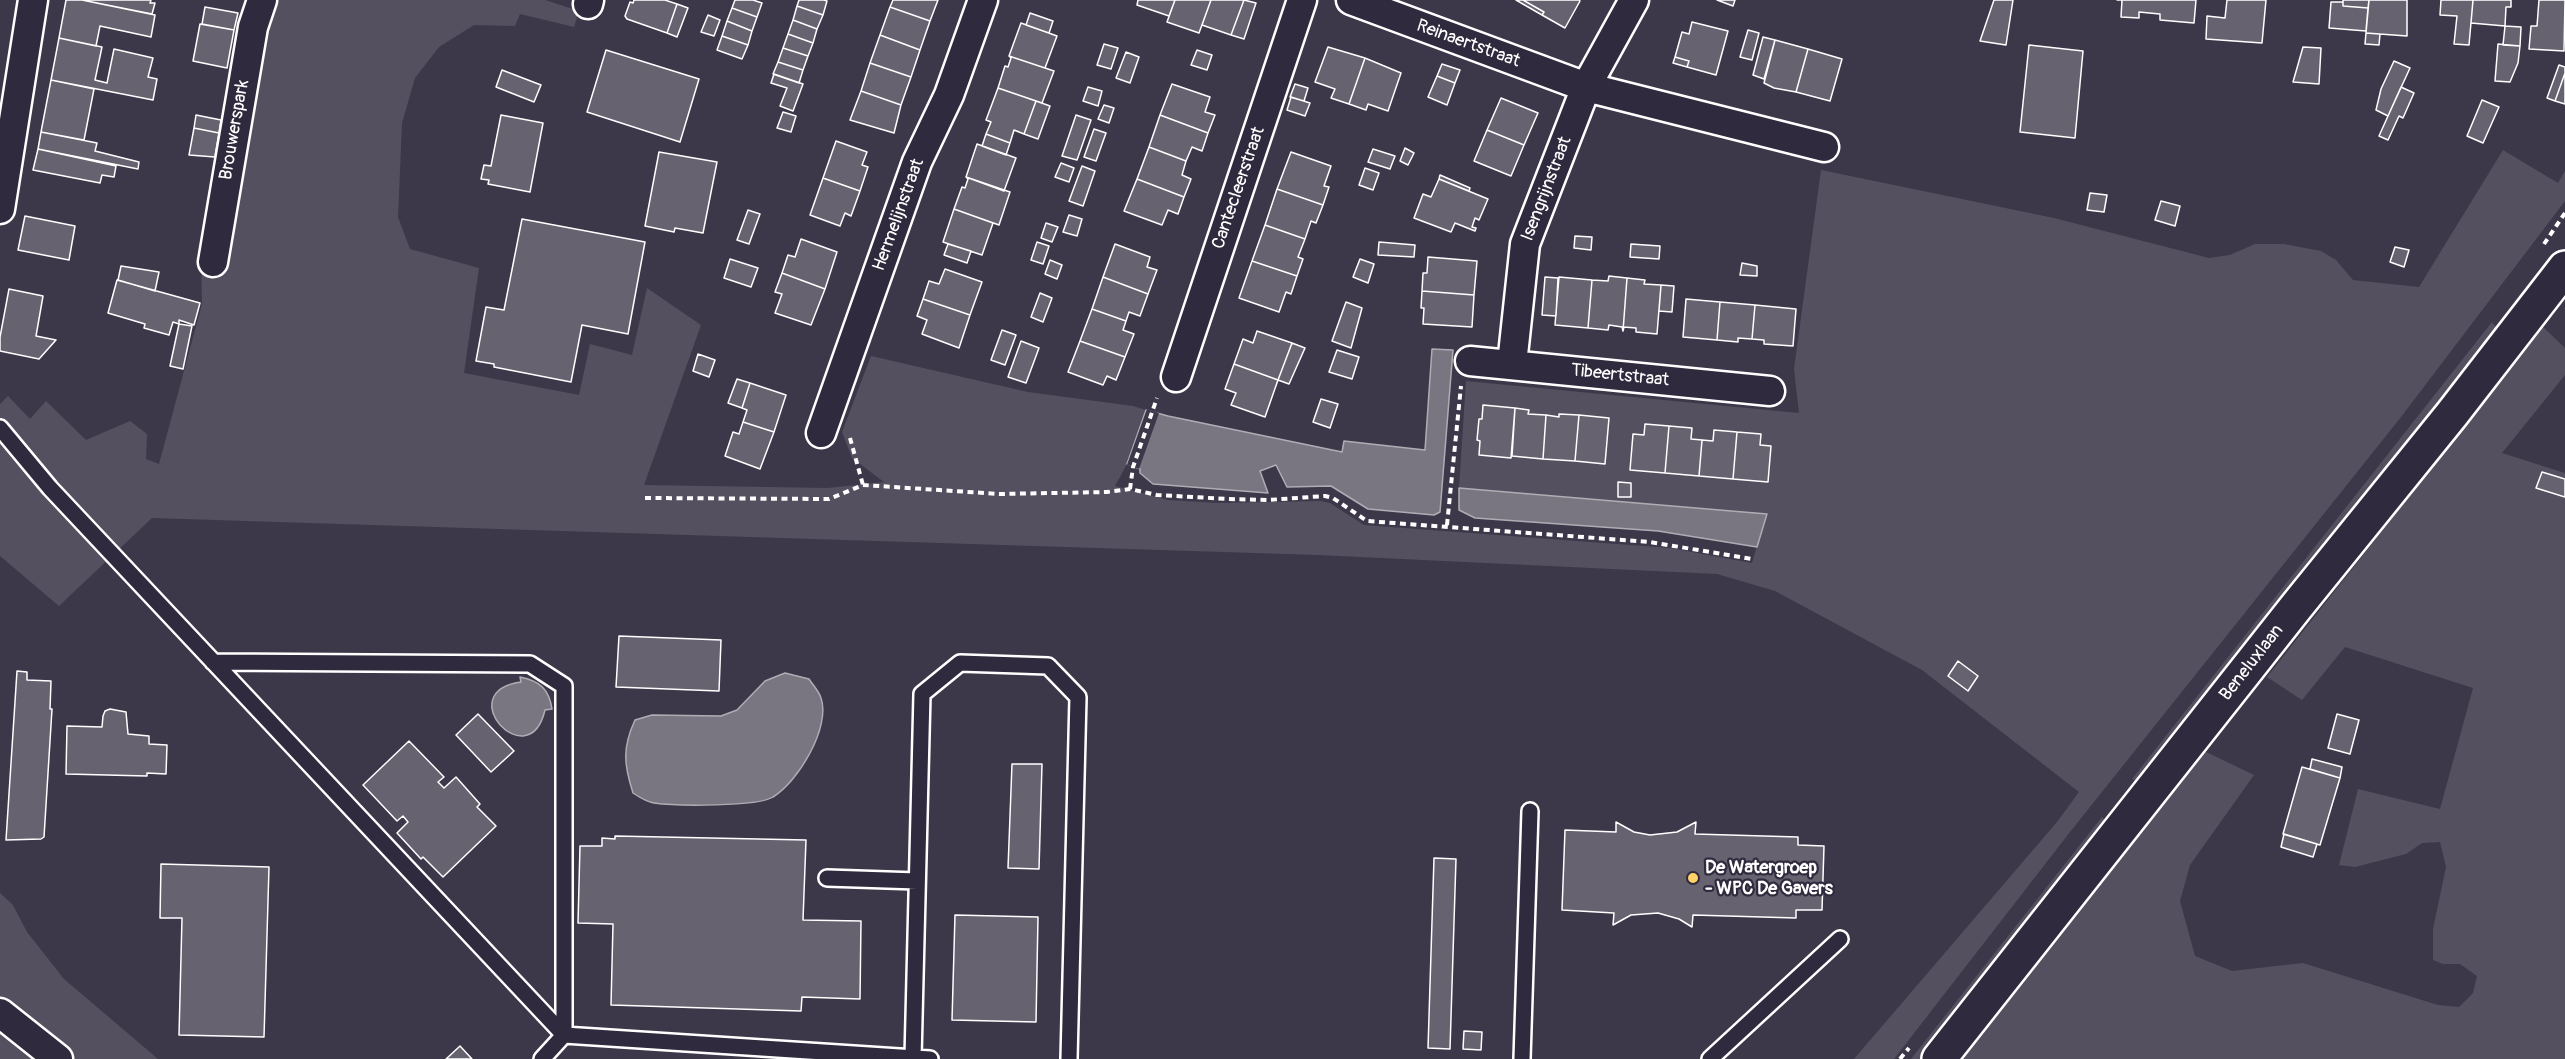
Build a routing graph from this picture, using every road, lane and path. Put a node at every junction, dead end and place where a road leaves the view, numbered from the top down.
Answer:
1 (33, 0) edge
2 (262, 0) edge
3 (983, 0) edge
4 (1302, 0) edge
5 (1351, 0) edge
6 (1634, 0) edge
7 (1586, 87) junction
8 (1824, 147) dead end
9 (0, 209) edge
10 (213, 262) dead end
11 (2565, 268) edge
12 (1470, 361) joint
13 (1512, 364) junction
14 (1176, 377) dead end
15 (1770, 392) dead end
16 (1153, 411) dead end
17 (0, 428) edge
18 (821, 433) dead end
19 (1130, 489) junction
20 (645, 498) dead end
21 (1447, 525) junction
22 (1752, 559) dead end
23 (213, 662) junction
24 (1530, 811) dead end
25 (827, 878) dead end
26 (918, 881) junction
27 (1840, 939) dead end
28 (0, 1013) edge
29 (564, 1035) junction
30 (913, 1058) edge
31 (58, 1059) edge
32 (542, 1059) edge
33 (930, 1059) edge
34 (1069, 1059) edge
35 (1522, 1059) edge
36 (1710, 1059) edge
37 (1939, 1059) edge

1 - 9 street
2 - 10 street, Brouwerspark
3 - 18 street, Hermelijnstraat
4 - 14 street, Cantecleerstraat
5 - 7 street, Reinaertstraat
6 - 7 street, Isengrijnstraat
7 - 8 street
7 - 13 street, Isengrijnstraat
11 - 37 street, Beneluxlaan
12 - 13 street, Tibeertstraat
12 - 21 path
13 - 15 street, Tibeertstraat
16 - 19 path
17 - 23 lane
19 - 20 path
19 - 21 path
21 - 22 path
23 - 29 lane
23 - 29 lane
24 - 35 lane
25 - 26 lane
26 - 30 lane
26 - 34 lane
27 - 36 lane
28 - 31 street
29 - 30 lane
29 - 32 lane
30 - 33 lane

